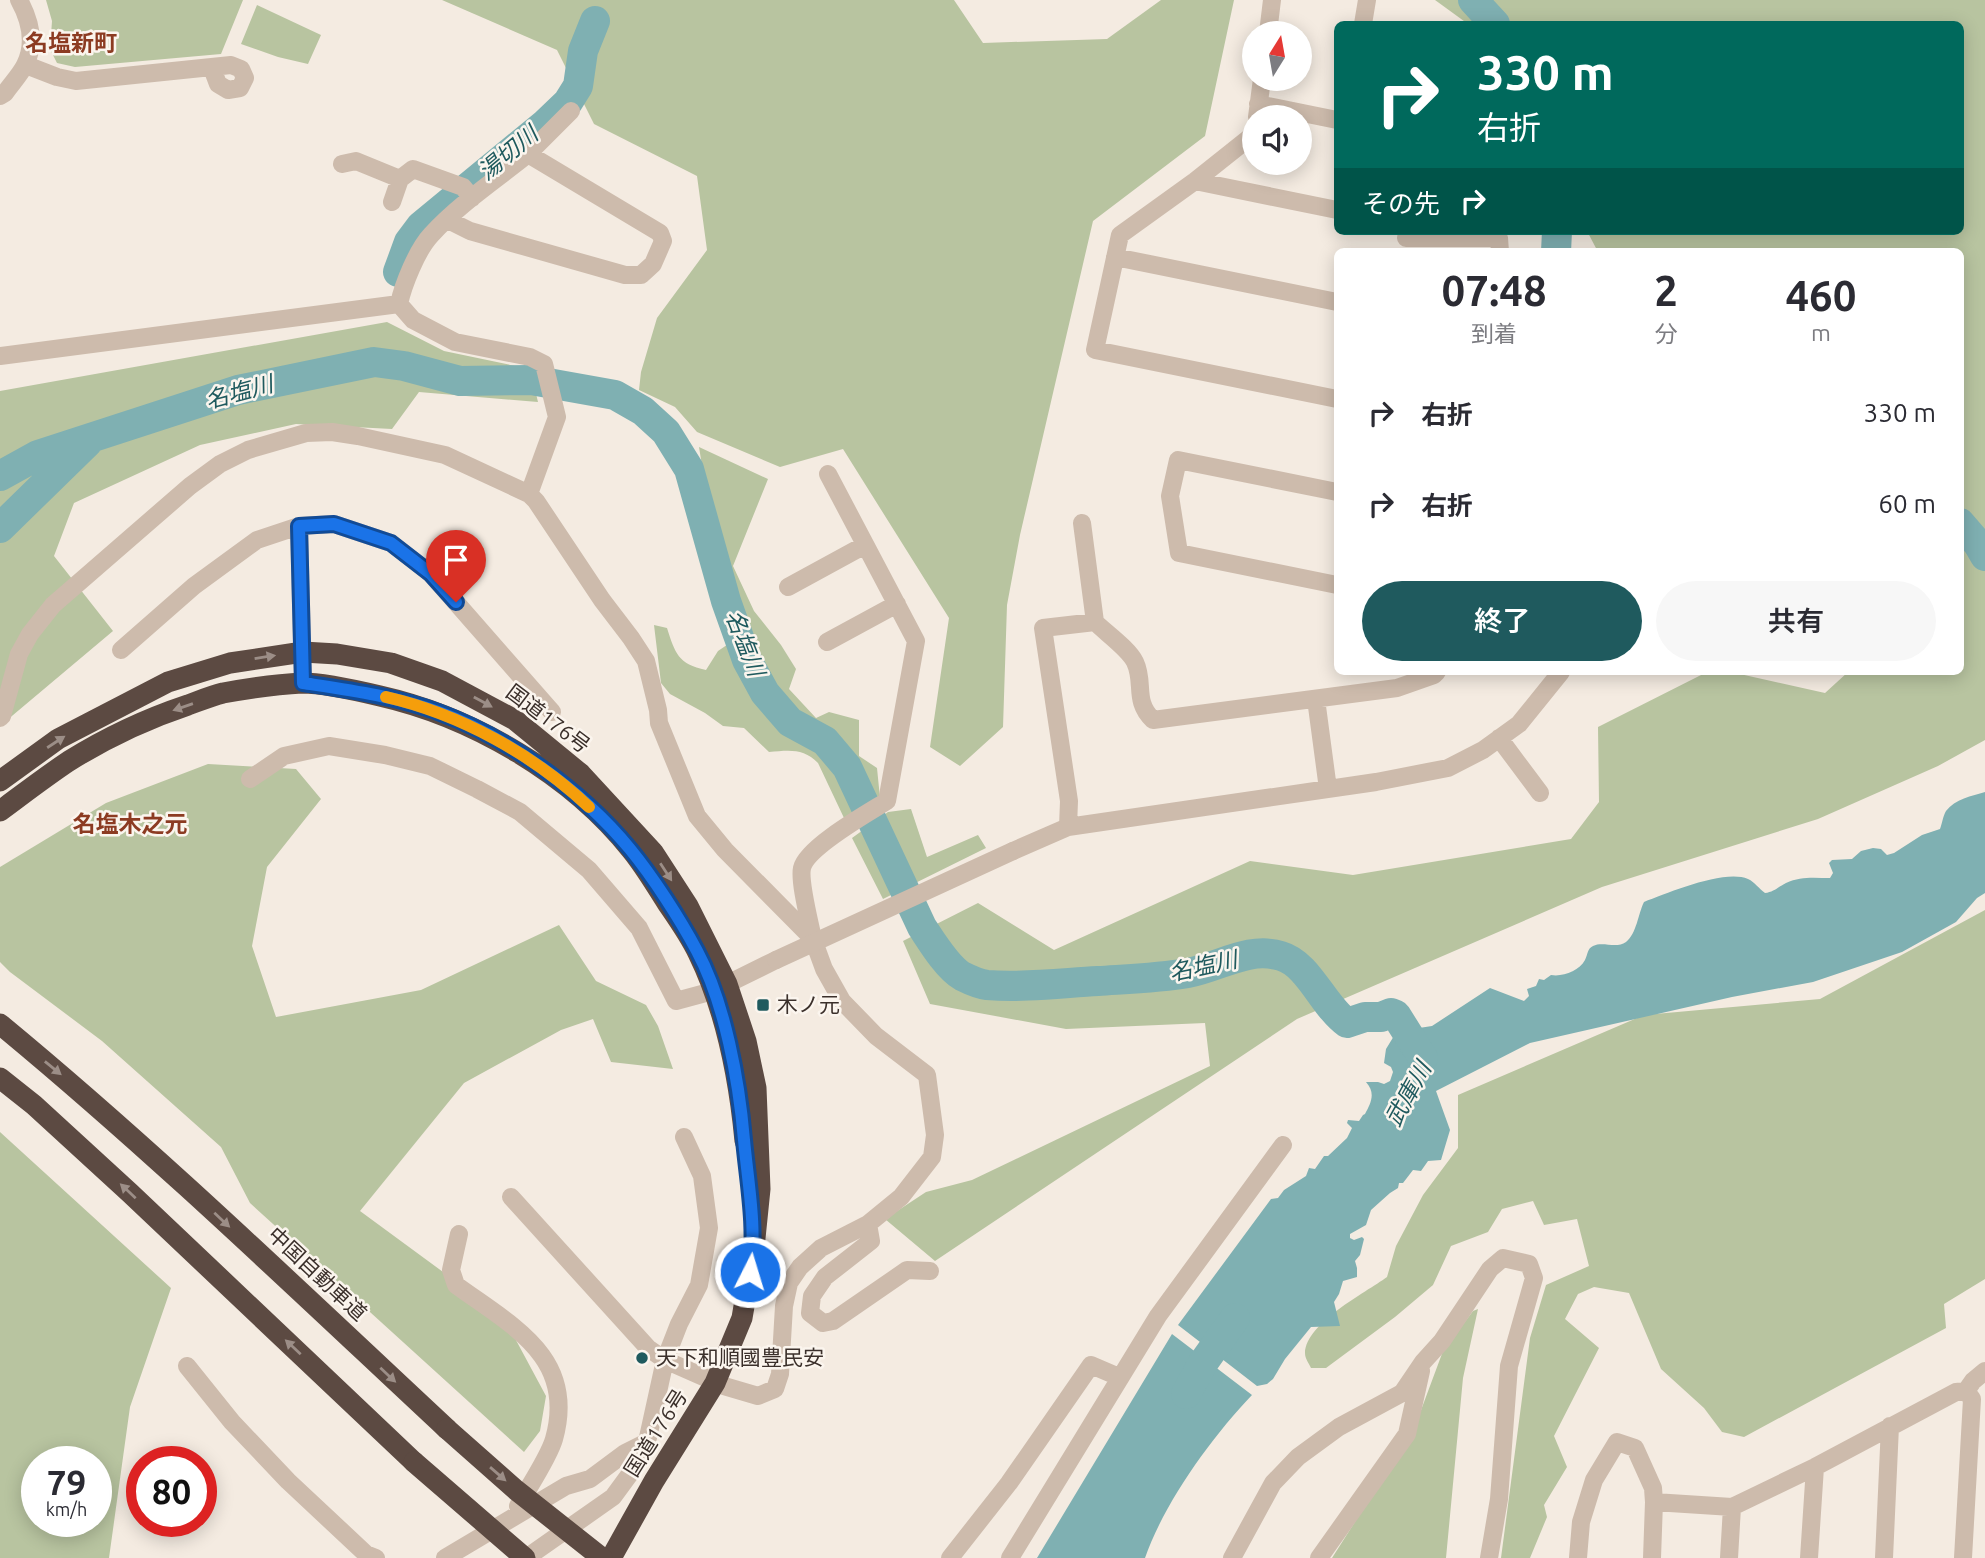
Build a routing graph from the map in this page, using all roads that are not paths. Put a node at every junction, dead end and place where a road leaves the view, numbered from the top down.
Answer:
1 (19, 0) edge
2 (1272, 0) edge
3 (1367, 0) edge
4 (1269, 21) edge
5 (1364, 21) edge
6 (26, 65) junction
7 (212, 68) dead end
8 (0, 96) edge
9 (571, 111) dead end
10 (1312, 117) edge
11 (1334, 120) edge
12 (1242, 144) edge
13 (528, 154) junction
14 (342, 164) dead end
15 (400, 179) junction
16 (1195, 181) junction
17 (472, 198) junction
18 (392, 202) dead end
19 (1334, 209) edge
20 (448, 220) junction
21 (1405, 240) edge
22 (1500, 248) edge
23 (1115, 257) junction
24 (1334, 301) edge
25 (398, 304) junction
26 (0, 356) edge
27 (1334, 398) edge
28 (828, 474) dead end
29 (1334, 491) edge
30 (529, 494) junction
31 (1082, 523) dead end
32 (299, 526) junction
33 (865, 545) junction
34 (1334, 584) edge
35 (788, 587) dead end
36 (897, 604) junction
37 (1095, 622) junction
38 (827, 642) dead end
39 (121, 650) dead end
40 (303, 652) junction
41 (1434, 675) edge
42 (1559, 675) edge
43 (303, 683) junction
44 (1316, 699) junction
45 (552, 712) dead end
46 (0, 718) edge
47 (1499, 738) junction
48 (250, 779) dead end
49 (0, 781) edge
50 (1328, 789) junction
51 (1540, 793) dead end
52 (0, 811) edge
53 (1068, 827) junction
54 (813, 939) junction
55 (720, 988) junction
56 (0, 1024) edge
57 (0, 1078) edge
58 (684, 1137) dead end
59 (1283, 1145) dead end
60 (511, 1197) dead end
61 (869, 1224) junction
62 (458, 1234) dead end
63 (930, 1271) dead end
64 (665, 1360) junction
65 (1423, 1362) junction
66 (187, 1366) dead end
67 (1985, 1371) edge
68 (1119, 1377) junction
69 (715, 1383) junction
70 (1966, 1391) junction
71 (1890, 1426) junction
72 (647, 1442) junction
73 (1815, 1466) junction
74 (1654, 1502) junction
75 (1732, 1507) junction
76 (511, 1518) junction
77 (376, 1558) edge
78 (445, 1558) edge
79 (525, 1558) edge
80 (602, 1558) edge
81 (611, 1558) edge
82 (950, 1558) edge
83 (1010, 1558) edge
84 (1232, 1558) edge
85 (1319, 1558) edge
86 (1489, 1558) edge
87 (1578, 1558) edge
88 (1652, 1558) edge
89 (1729, 1558) edge
90 (1809, 1558) edge
91 (1884, 1558) edge
92 (1963, 1558) edge

1 - 6 street
2 - 4 street
3 - 5 street
6 - 7 street
6 - 8 street
9 - 13 street
10 - 11 street
12 - 16 street
13 - 17 street
13 - 20 street
14 - 15 street
15 - 17 street
15 - 18 street
16 - 19 street
16 - 23 street
17 - 20 street
20 - 25 street
21 - 22 street
23 - 24 street
23 - 27 street
25 - 26 street
25 - 30 street
28 - 33 street
29 - 34 street
30 - 46 street
30 - 54 street
31 - 37 street
32 - 39 street
32 - 40 street
32 - 45 street
33 - 35 street
33 - 36 street
36 - 38 street
36 - 54 street
37 - 44 street
37 - 53 street
40 - 43 street
49 -> 40 highway, 国道176号
40 -> 55 highway, 国道176号
41 - 44 street
42 - 47 street
43 -> 52 highway, 国道176号
43 - 55 highway, 国道176号
44 - 50 street
47 - 50 street
47 - 51 street
48 - 55 street
50 - 53 street
53 - 55 street, bridge
54 - 61 street
55 - 69 highway, 国道176号
56 -> 80 highway, 中国自動車道, bridge
79 -> 57 highway, bridge
58 - 64 street
59 - 68 street
60 - 64 street
61 - 63 street
61 - 69 street
62 - 76 street
64 - 69 street
64 - 72 street
65 - 84 street
65 - 85 street
65 - 86 street
66 - 77 street
67 - 70 street
68 - 82 street
68 - 83 street
69 - 81 highway, 国道176号
70 - 71 street
70 - 92 street
71 - 73 street
71 - 91 street
72 - 76 street
72 - 79 street
73 - 75 street
73 - 90 street
74 - 75 street
74 - 87 street
74 - 88 street
75 - 89 street
76 - 78 street

